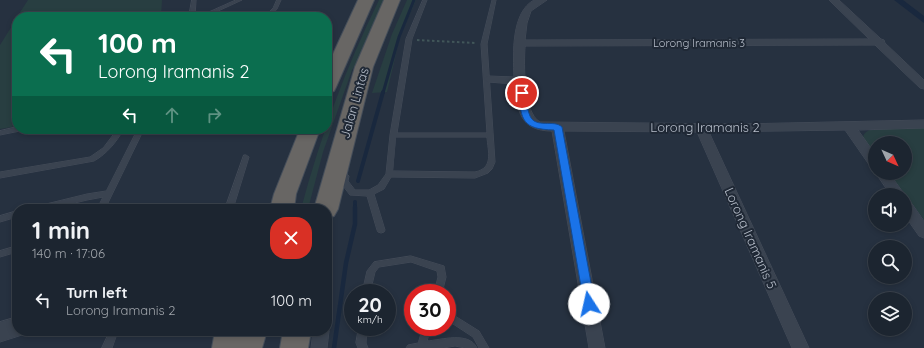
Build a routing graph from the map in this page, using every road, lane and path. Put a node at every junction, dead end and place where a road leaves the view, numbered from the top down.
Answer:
1 (194, 0) edge
2 (240, 0) edge
3 (279, 0) edge
4 (366, 0) edge
5 (392, 0) edge
6 (425, 0) edge
7 (494, 0) edge
8 (542, 0) edge
9 (834, 0) edge
10 (193, 12) edge
11 (212, 12) edge
12 (272, 12) edge
13 (409, 39) junction
14 (880, 42) junction
15 (519, 43) junction
16 (484, 44) junction
17 (364, 67) junction
18 (332, 76) edge
19 (488, 79) junction
20 (520, 81) junction
21 (924, 86) edge
22 (924, 124) edge
23 (557, 127) junction
24 (849, 127) junction
25 (701, 128) junction
26 (12, 131) edge
27 (0, 133) edge
28 (118, 134) edge
29 (138, 134) edge
30 (308, 134) edge
31 (393, 135) junction
32 (490, 135) junction
33 (868, 153) edge
34 (246, 157) dead end
35 (347, 169) dead end
36 (389, 174) junction
37 (0, 175) edge
38 (370, 193) junction
39 (108, 194) junction
40 (58, 204) edge
41 (103, 204) edge
42 (231, 204) edge
43 (280, 204) edge
44 (313, 204) edge
45 (328, 204) edge
46 (12, 215) edge
47 (912, 215) edge
48 (0, 219) edge
49 (381, 230) dead end
50 (924, 232) edge
51 (12, 250) edge
52 (0, 254) edge
53 (368, 284) edge
54 (440, 284) edge
55 (456, 321) edge
56 (12, 328) edge
57 (0, 332) edge
58 (112, 336) edge
59 (228, 336) edge
60 (252, 336) edge
61 (296, 336) edge
62 (320, 336) edge
63 (362, 336) edge
64 (424, 336) edge
65 (421, 346) junction
66 (107, 348) edge
67 (226, 348) edge
68 (248, 348) edge
69 (294, 348) edge
70 (319, 348) edge
71 (363, 348) edge
72 (411, 348) edge
73 (472, 348) edge
74 (484, 348) edge
75 (597, 348) edge
76 (801, 348) edge

1 - 10 lane
2 - 11 lane
3 - 12 lane
4 - 18 highway, Jalan Lintas
5 - 17 highway, Jalan Lintas
6 - 13 lane
7 - 16 lane
8 - 15 street, Lorong Iramanis 2
9 - 14 street
13 - 16 path
13 - 31 lane
14 - 15 street, Lorong Iramanis 3
14 - 21 street
15 - 20 street, Lorong Iramanis 2
16 - 19 lane
17 - 44 highway
17 - 45 highway, Jalan Lintas
19 - 20 street
19 - 32 lane
20 - 23 street, Lorong Iramanis 2
22 - 24 street, Lorong Iramanis 2
23 - 25 street, Lorong Iramanis 2
23 - 75 street
24 - 25 street, Lorong Iramanis 2
24 - 33 street
25 - 76 street, Lorong Iramanis 5
26 - 27 lane
28 - 37 lane
29 - 39 lane
30 - 43 highway
31 - 32 lane
31 - 36 lane
32 - 36 lane
34 - 42 lane
35 - 38 lane
36 - 38 lane
38 - 49 lane
39 - 40 lane
39 - 41 lane
46 - 48 lane
47 - 50 street
51 - 52 lane
53 - 54 lane
55 - 74 lane
56 - 57 street
58 - 66 lane
59 - 67 highway
60 - 68 highway
61 - 69 highway
62 - 70 street
63 - 71 lane
64 - 65 lane
65 - 72 lane
65 - 73 lane

